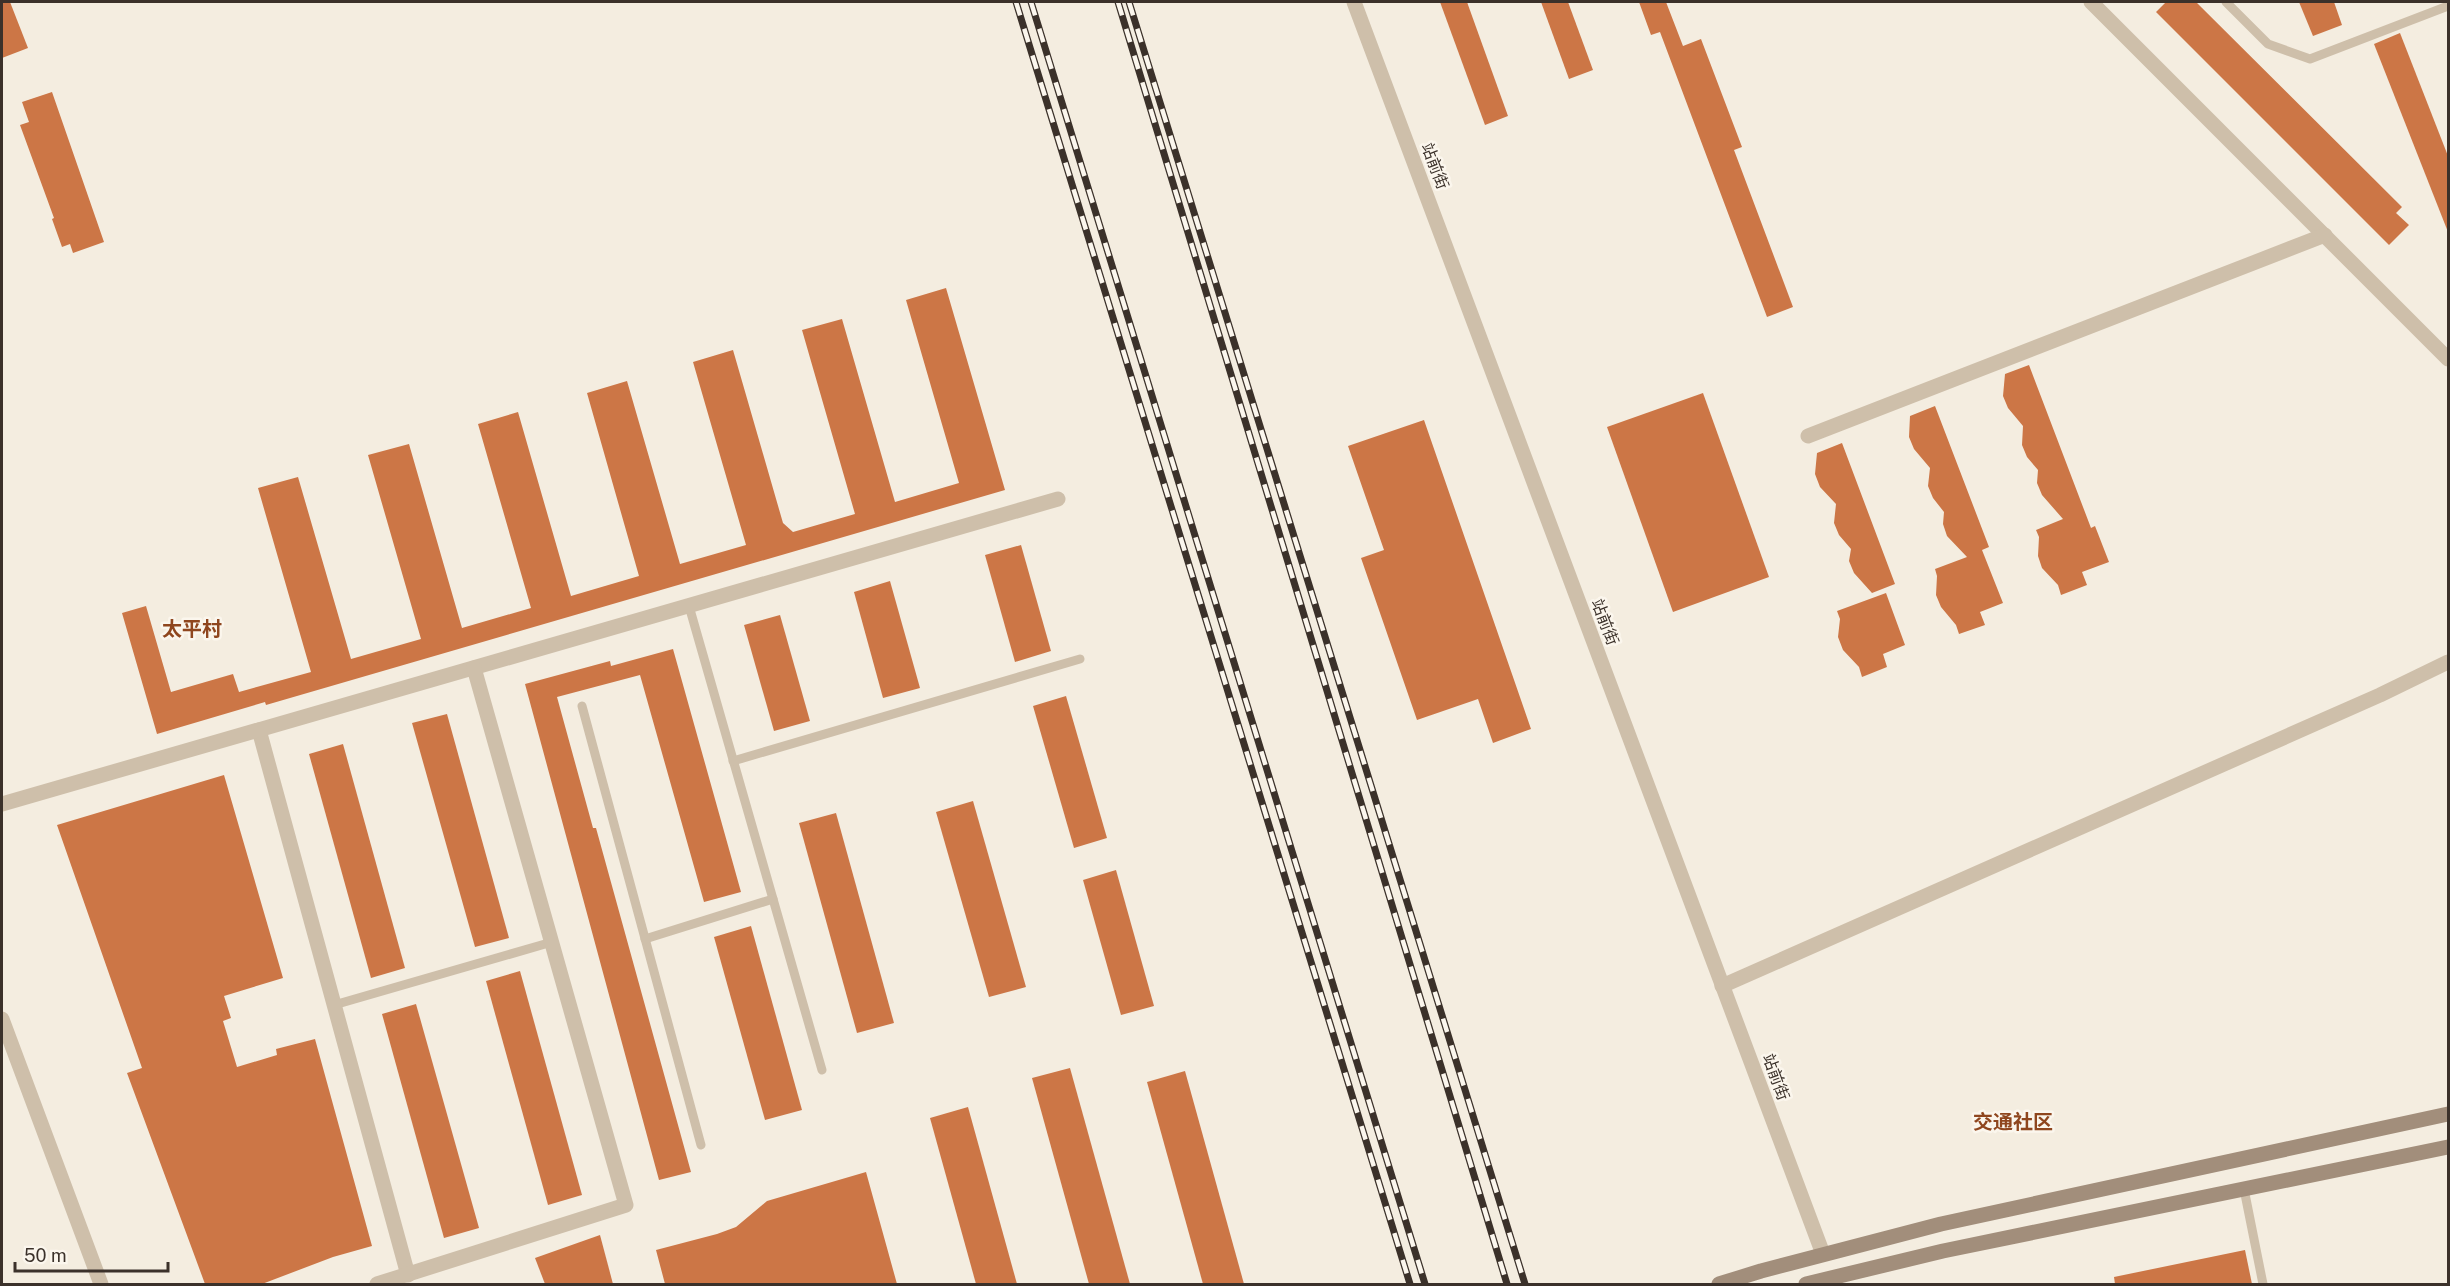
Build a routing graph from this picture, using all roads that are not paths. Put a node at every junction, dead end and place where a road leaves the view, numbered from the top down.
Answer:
1 (1354, 2) edge
2 (2091, 2) edge
3 (2226, 2) edge
4 (2448, 6) edge
5 (2325, 235) junction
6 (2448, 359) edge
7 (1808, 436) dead end
8 (1058, 499) dead end
9 (689, 606) junction
10 (1080, 659) dead end
11 (2448, 662) edge
12 (474, 668) junction
13 (582, 706) dead end
14 (259, 730) junction
15 (733, 761) junction
16 (2, 804) edge
17 (773, 899) junction
18 (645, 939) junction
19 (552, 942) junction
20 (1722, 986) junction
21 (334, 1005) junction
22 (2, 1019) edge
23 (822, 1070) dead end
24 (2448, 1114) edge
25 (701, 1145) dead end
26 (2448, 1147) edge
27 (2244, 1189) junction
28 (1823, 1254) junction
29 (408, 1275) junction
30 (101, 1284) edge
31 (377, 1284) edge
32 (1719, 1284) edge
33 (1806, 1284) edge
34 (2263, 1284) edge

1 - 20 street, 站前街
2 - 5 street
3 - 4 lane
5 - 6 street
5 - 7 street
8 - 9 street
9 - 12 street
9 - 15 lane
10 - 15 lane
11 - 20 street
12 - 14 street
12 - 19 street
13 - 18 lane
14 - 16 street
14 - 21 street
15 - 17 lane
17 - 18 lane
17 - 23 lane
18 - 25 lane
19 - 21 lane
19 - 29 street
20 - 28 street, 站前街
21 - 29 street
22 - 30 street
24 - 28 main road
26 - 27 main road
27 - 33 main road
27 - 34 lane
28 - 32 main road
29 - 31 street

